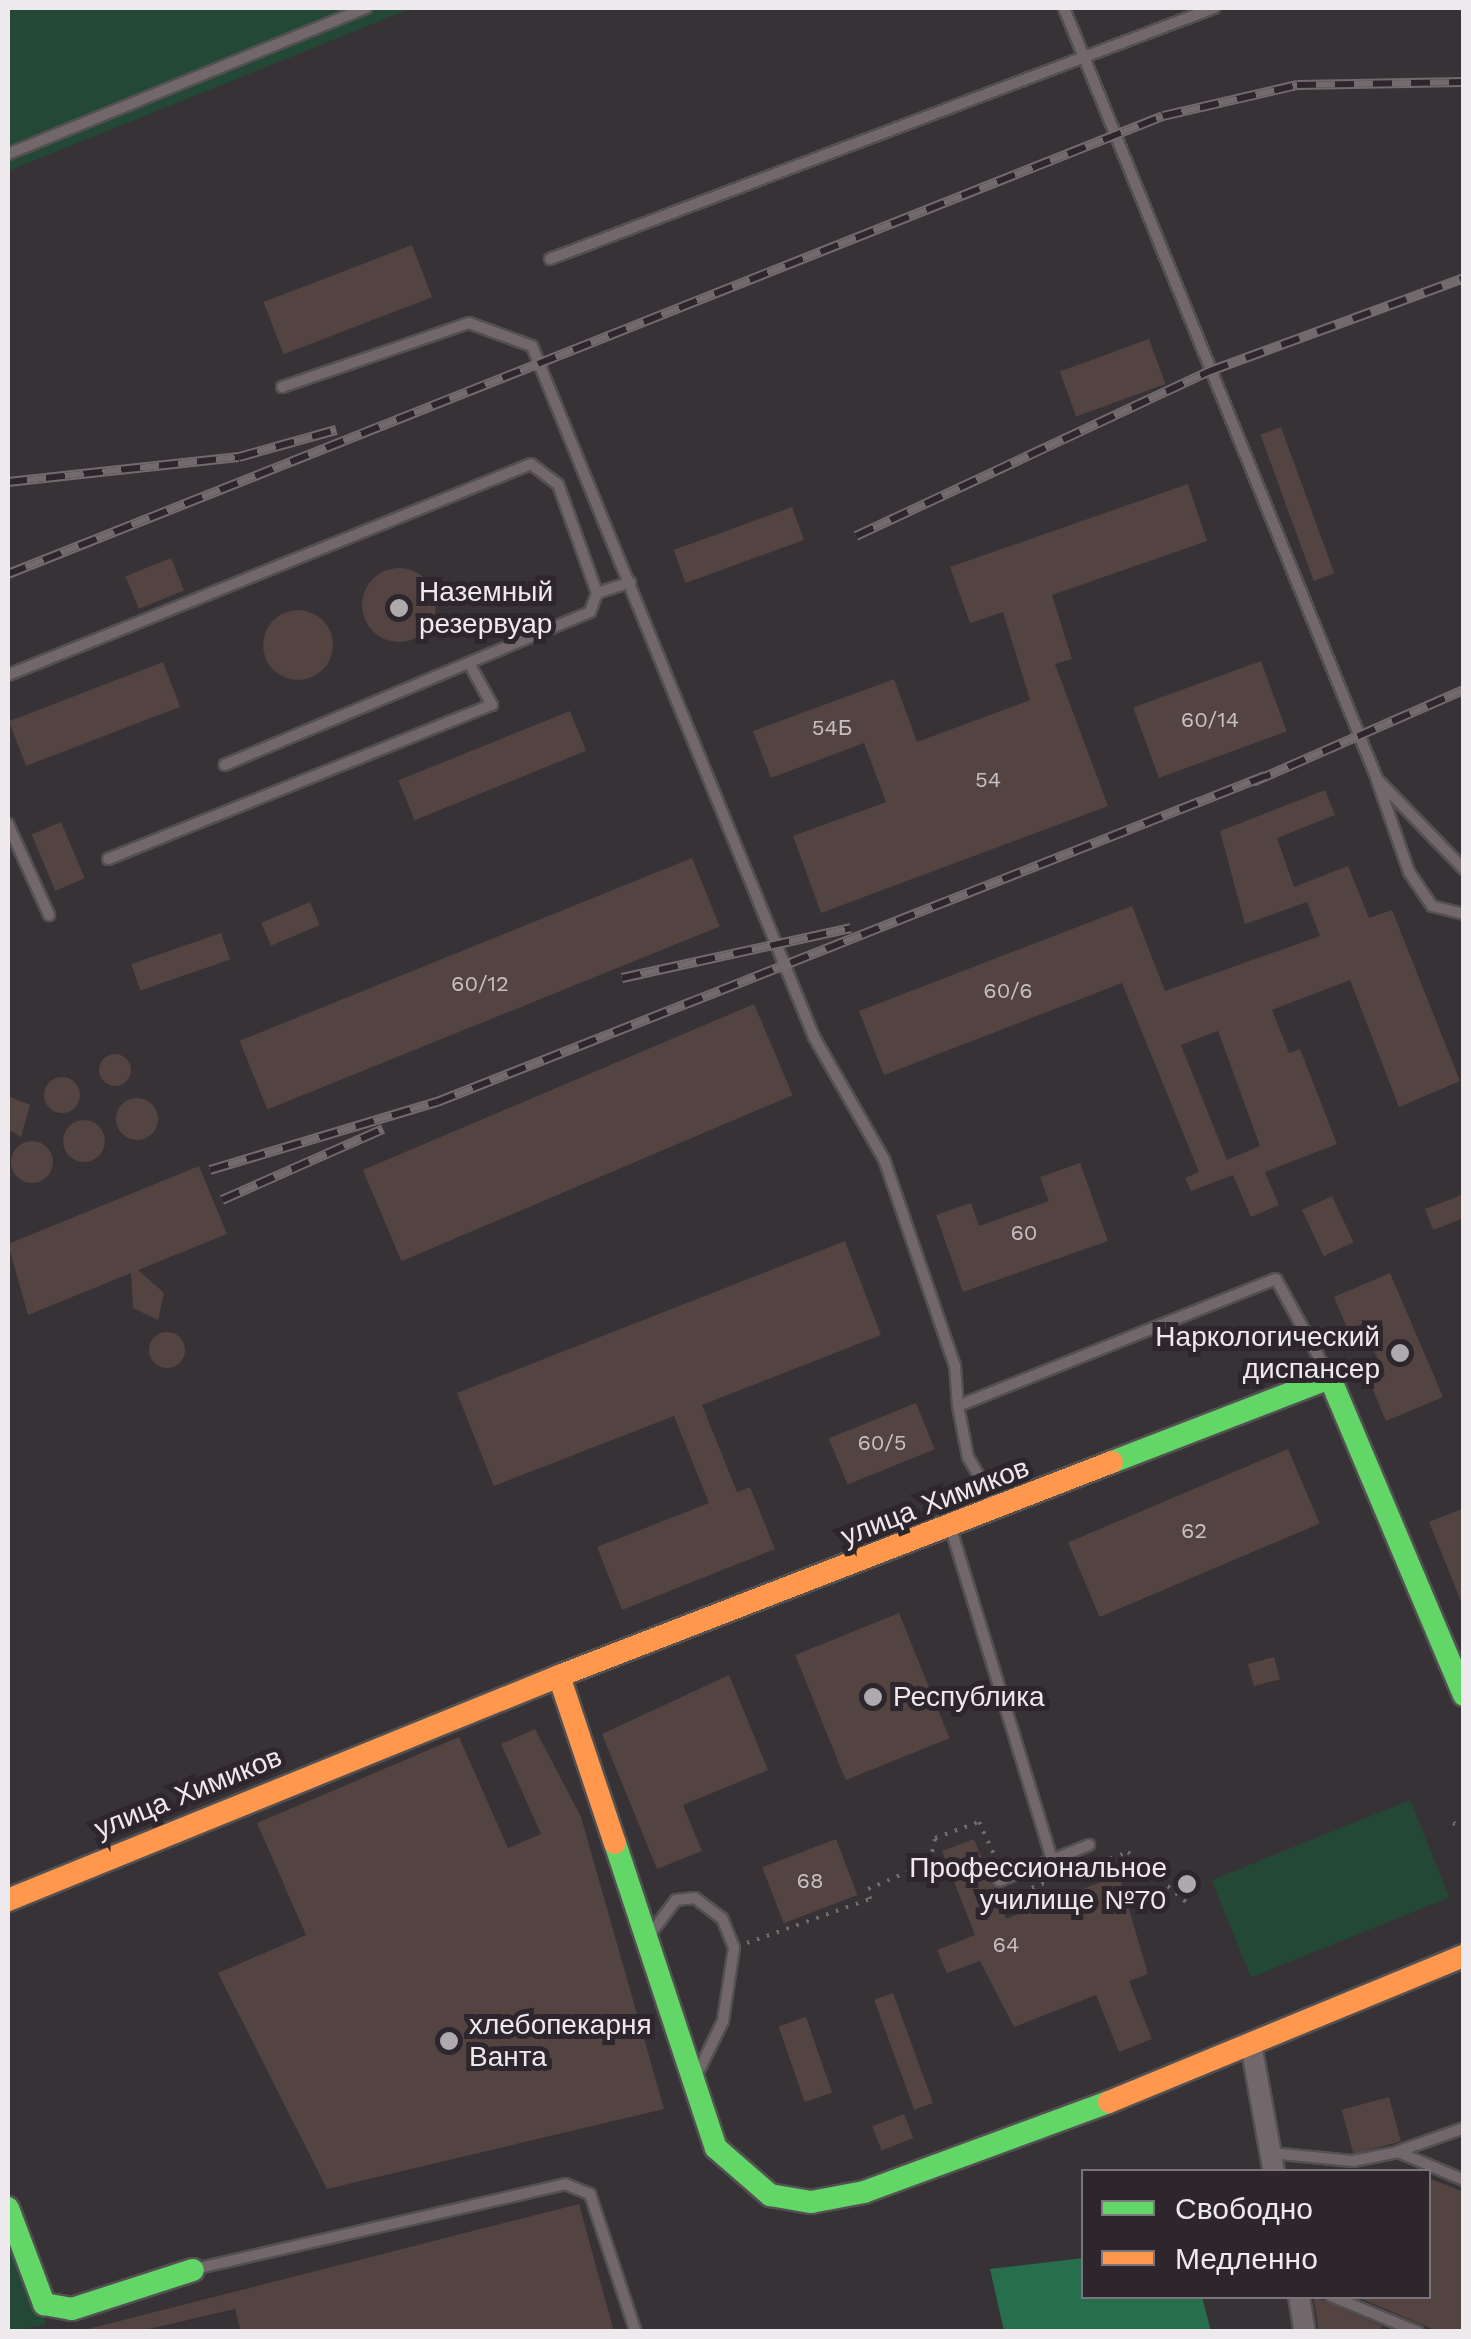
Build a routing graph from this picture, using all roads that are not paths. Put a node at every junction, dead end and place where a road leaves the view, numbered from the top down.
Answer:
1 (366, 8) edge
2 (1064, 8) edge
3 (1214, 8) edge
4 (1082, 52) junction
5 (8, 154) edge
6 (550, 260) dead end
7 (282, 387) dead end
8 (630, 582) junction
9 (597, 593) junction
10 (469, 663) junction
11 (8, 675) edge
12 (225, 764) dead end
13 (1377, 779) junction
14 (8, 824) edge
15 (108, 859) dead end
16 (1464, 869) edge
17 (1464, 914) edge
18 (49, 915) dead end
19 (1330, 1378) junction
20 (958, 1406) junction
21 (999, 1510) junction
22 (951, 1529) junction
23 (559, 1676) junction
24 (1464, 1695) edge
25 (1089, 1845) dead end
26 (1052, 1860) junction
27 (1002, 1880) road end
28 (8, 1900) edge
29 (646, 1946) junction
30 (1464, 1956) edge
31 (1252, 2050) junction
32 (691, 2092) junction
33 (1464, 2128) edge
34 (1398, 2152) junction
35 (1272, 2162) edge
36 (1355, 2166) edge
37 (1464, 2180) edge
38 (8, 2208) edge
39 (193, 2270) joint
40 (1300, 2299) edge
41 (1339, 2299) edge
42 (636, 2332) edge
43 (1305, 2332) edge
44 (1418, 2332) edge

1 - 5 lane
2 - 4 lane
3 - 4 lane
4 - 6 lane
4 - 13 lane
7 - 8 lane
8 - 9 lane
8 - 20 lane
9 - 10 lane
9 - 11 lane
10 - 12 lane
10 - 15 lane
13 - 16 lane
13 - 17 lane
14 - 18 lane
19 - 20 lane
19 - 21 street, улица Химиков
19 - 24 street
20 - 21 lane
21 - 22 street, улица Химиков
22 - 23 street, улица Химиков
22 - 26 lane
23 - 28 street, улица Химиков
23 - 29 street
25 - 26 lane
26 - 27 lane
29 - 32 street
29 - 32 lane
30 - 31 street
31 - 32 street
31 - 35 street
33 - 34 lane
34 - 36 lane
34 - 37 lane
35 - 36 lane
38 - 39 street
39 - 42 lane
40 - 43 street
41 - 44 lane

